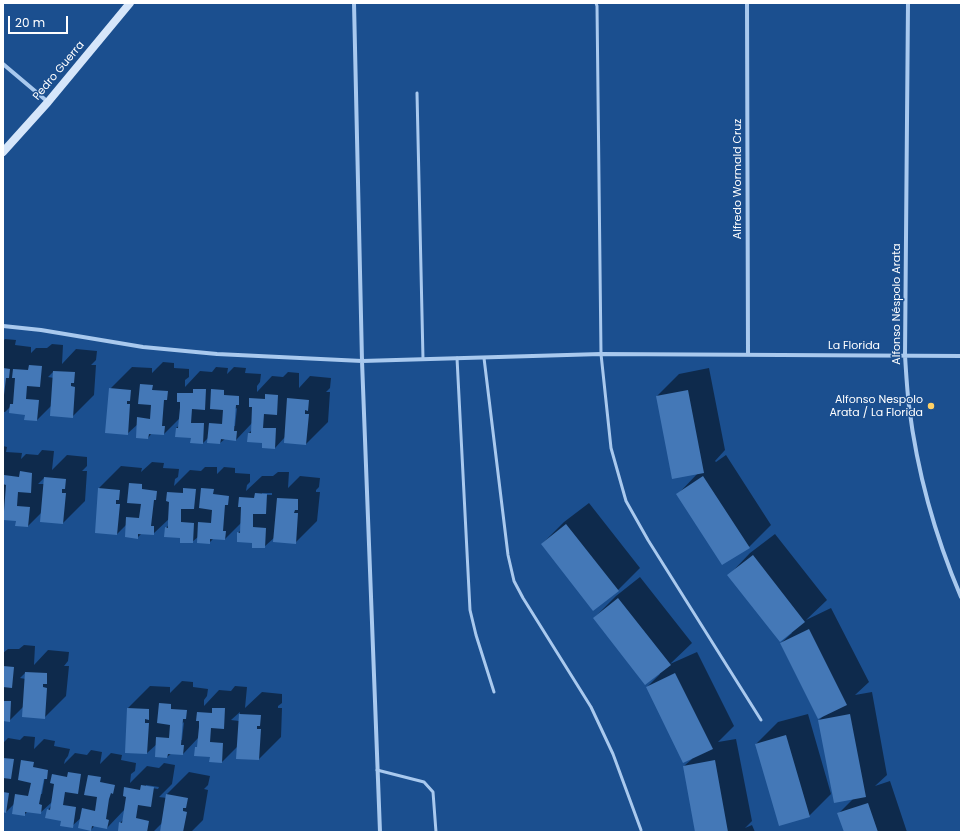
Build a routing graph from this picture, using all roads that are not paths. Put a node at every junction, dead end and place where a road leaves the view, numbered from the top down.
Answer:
1 (130, 3) edge
2 (354, 3) edge
3 (596, 3) edge
4 (747, 3) edge
5 (908, 3) edge
6 (3, 64) edge
7 (417, 93) dead end
8 (48, 102) junction
9 (3, 152) edge
10 (3, 326) edge
11 (601, 354) junction
12 (748, 354) junction
13 (905, 355) junction
14 (961, 356) edge
15 (457, 358) junction
16 (484, 358) junction
17 (423, 360) junction
18 (362, 361) junction
19 (961, 597) edge
20 (494, 692) dead end
21 (762, 720) dead end
22 (377, 770) junction
23 (641, 830) dead end
24 (380, 832) edge
25 (436, 832) edge

1 - 8 street, Pedro Guerra
2 - 18 street
3 - 11 lane
4 - 12 street, Alfredo Wormald Cruz
5 - 13 street, Alfonso Néspolo Arata
6 - 8 street
7 - 17 lane
8 - 9 street, Pedro Guerra
10 - 18 street, La Florida
11 - 12 street, La Florida
11 - 16 street, La Florida
11 - 21 lane
12 - 13 street, La Florida
13 - 14 street, La Florida
13 - 19 street, Alfonso Néspolo Arata
15 - 16 street, La Florida
15 - 17 street, La Florida
15 - 20 lane
16 - 23 lane
17 - 18 street, La Florida
18 - 22 street
22 - 24 street
22 - 25 lane

